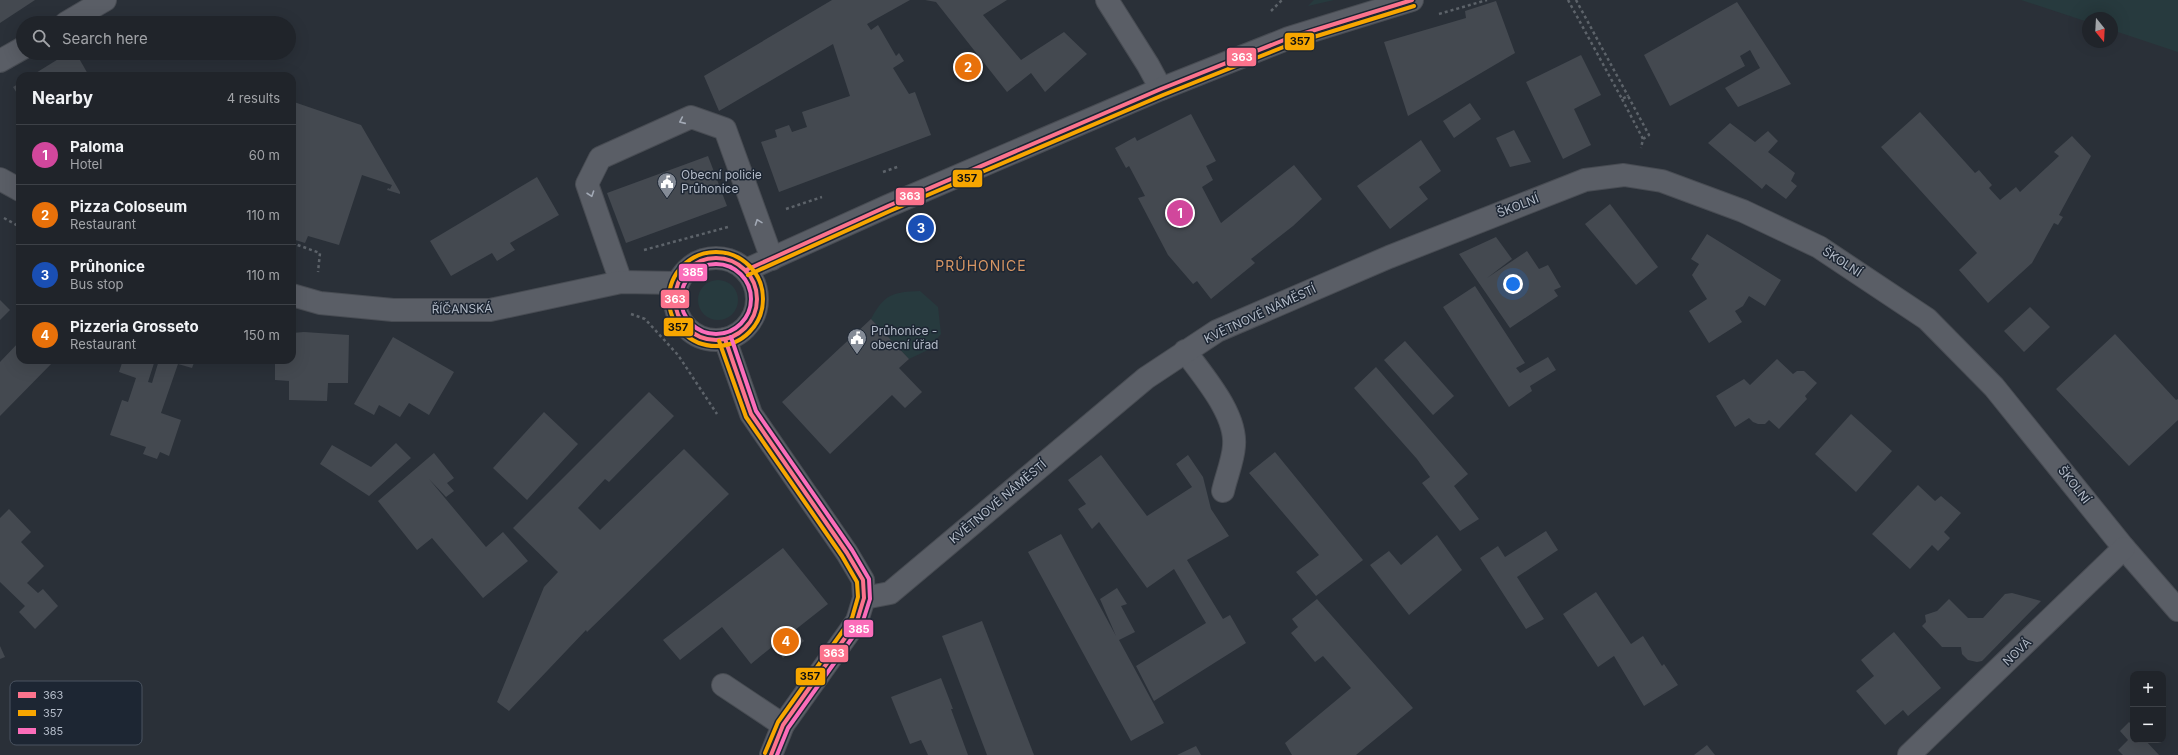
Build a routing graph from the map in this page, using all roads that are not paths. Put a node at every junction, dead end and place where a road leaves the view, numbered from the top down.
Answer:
1 (105, 0) edge
2 (1107, 0) edge
3 (1412, 0) edge
4 (78, 16) edge
5 (16, 52) edge
6 (0, 61) edge
7 (1161, 89) junction
8 (0, 179) edge
9 (16, 188) edge
10 (1389, 257) joint
11 (772, 258) junction
12 (746, 270) junction
13 (621, 282) junction
14 (678, 283) junction
15 (296, 296) edge
16 (726, 339) junction
17 (1186, 351) junction
18 (1223, 491) dead end
19 (2124, 548) junction
20 (864, 598) junction
21 (2176, 605) edge
22 (723, 685) dead end
23 (783, 725) junction
24 (771, 755) edge
25 (1909, 755) edge

1 - 4 street
2 - 7 street
3 - 7 street
5 - 6 street
7 - 11 street
8 - 9 street
10 - 17 street, KVĚTNOVÉ NÁMĚSTÍ
10 - 19 street, ŠKOLNÍ
11 - 12 street
11 -> 13 street
12 - 14 street
12 - 16 street
13 - 14 street, ŘÍČANSKÁ
13 - 15 street, ŘÍČANSKÁ
14 - 16 street
16 - 20 street
17 - 18 street
17 - 20 street, KVĚTNOVÉ NÁMĚSTÍ
19 - 21 street, ŠKOLNÍ
19 - 25 street, NOVÁ
20 - 23 street
22 - 23 street
23 - 24 street

